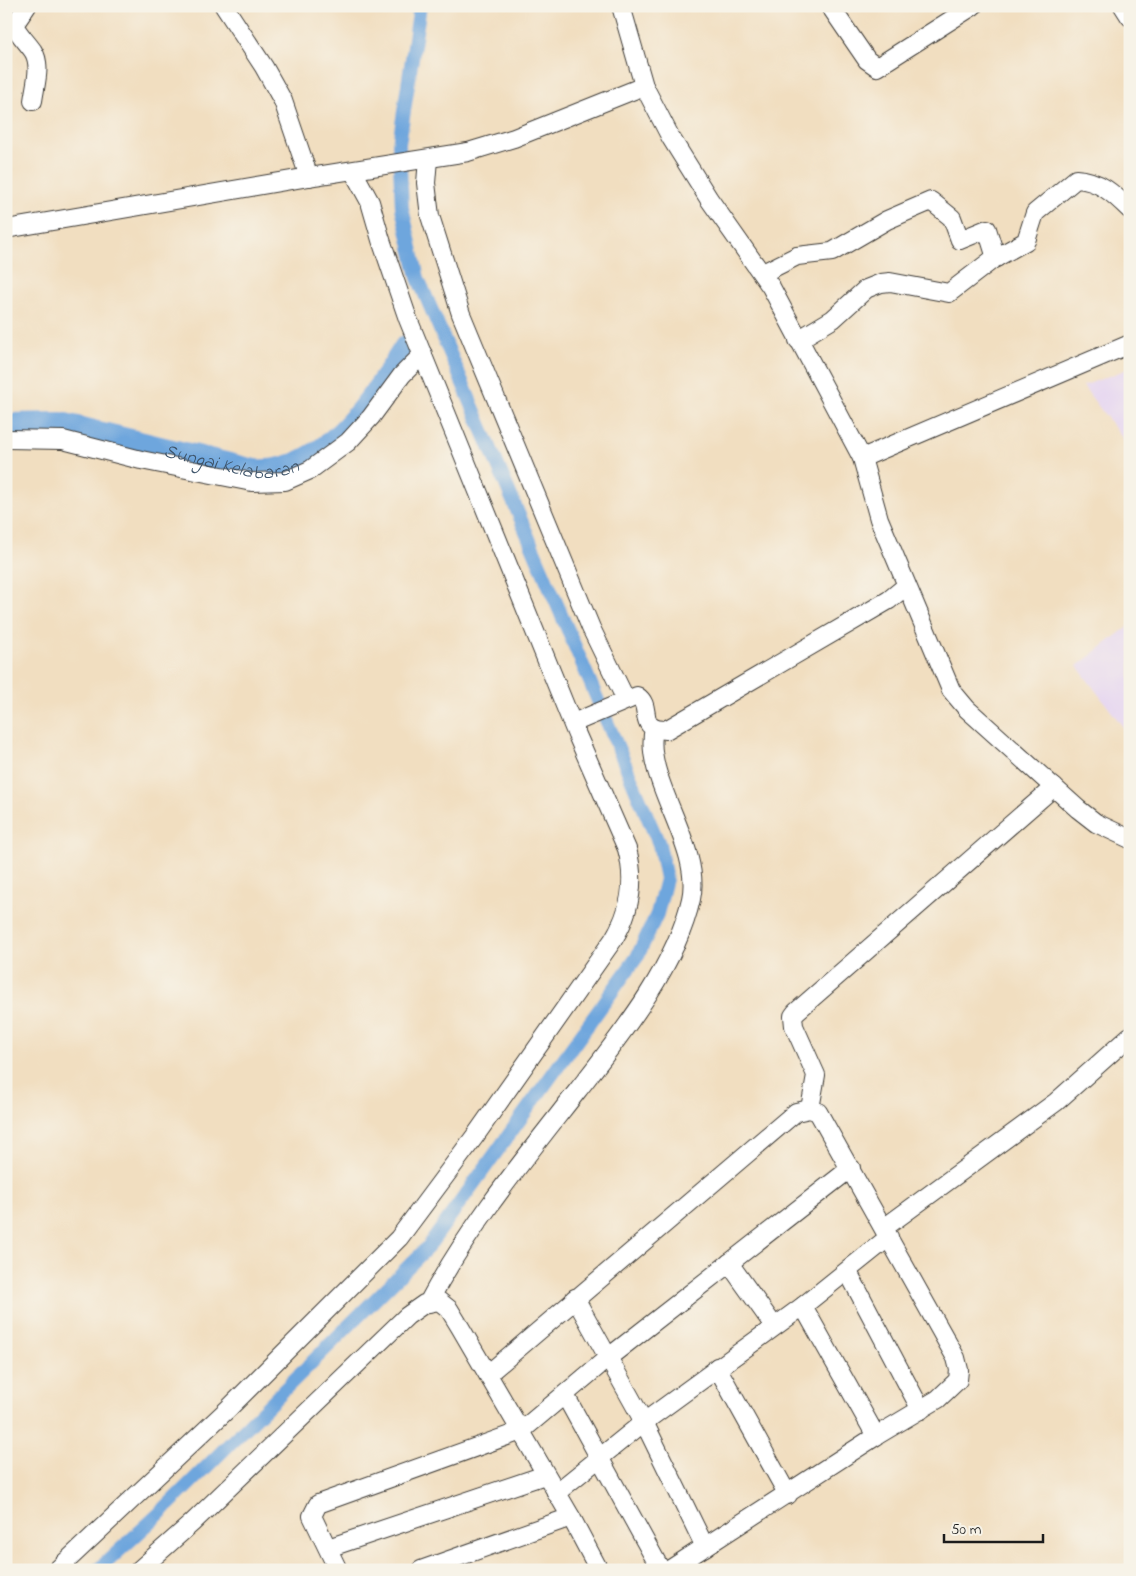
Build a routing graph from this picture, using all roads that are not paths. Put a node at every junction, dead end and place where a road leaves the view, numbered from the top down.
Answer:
1 (27, 6) edge
2 (224, 6) edge
3 (621, 6) edge
4 (830, 6) edge
5 (1123, 6) edge
6 (966, 8) edge
7 (1130, 17) edge
8 (644, 86) junction
9 (33, 102) dead end
10 (423, 160) junction
11 (352, 171) junction
12 (309, 177) junction
13 (1130, 210) edge
14 (6, 229) edge
15 (996, 258) junction
16 (763, 273) junction
17 (798, 340) junction
18 (1130, 344) edge
19 (423, 354) junction
20 (6, 439) edge
21 (862, 458) junction
22 (906, 586) junction
23 (623, 701) junction
24 (578, 721) junction
25 (654, 728) junction
26 (1054, 787) junction
27 (1130, 839) edge
28 (1130, 1036) edge
29 (810, 1109) junction
30 (851, 1168) junction
31 (886, 1232) junction
32 (728, 1263) junction
33 (848, 1272) junction
34 (576, 1298) junction
35 (428, 1303) junction
36 (803, 1306) junction
37 (774, 1326) junction
38 (609, 1357) junction
39 (717, 1367) junction
40 (488, 1374) junction
41 (564, 1395) junction
42 (921, 1410) junction
43 (644, 1422) junction
44 (521, 1431) junction
45 (876, 1436) junction
46 (601, 1457) junction
47 (545, 1475) junction
48 (556, 1493) junction
49 (788, 1495) junction
50 (571, 1517) junction
51 (328, 1548) junction
52 (705, 1548) junction
53 (57, 1570) edge
54 (139, 1570) edge
55 (338, 1570) edge
56 (421, 1570) edge
57 (599, 1570) edge
58 (662, 1570) edge
59 (669, 1570) edge

1 - 9 street
2 - 12 street
3 - 8 street
4 - 6 street
5 - 7 street
8 - 10 street
8 - 16 street
10 - 11 street
10 - 23 street
11 - 12 street
11 - 19 street
12 - 14 street
13 - 15 street
15 - 16 street
15 - 17 street
16 - 17 street
17 - 21 street
18 - 21 street
19 - 20 street
19 - 24 street
21 - 22 street
22 - 25 street
22 - 26 street
23 - 24 street
23 - 25 street
24 - 53 street
25 - 35 street
26 - 27 street
26 - 29 street
28 - 31 street
29 - 30 street
29 - 34 street
30 - 31 street
30 - 32 street
31 - 33 street
31 - 42 street
32 - 37 street
32 - 38 street
33 - 36 street
33 - 42 street
34 - 38 street
34 - 40 street
35 - 40 street
35 - 54 street
36 - 37 street
36 - 45 street
37 - 39 street
38 - 41 street
38 - 43 street
39 - 43 street
39 - 49 street
40 - 44 street
41 - 44 street
41 - 46 street
42 - 45 street
43 - 46 street
43 - 52 street
44 - 47 street
44 - 51 street
45 - 49 street
46 - 48 street
46 - 58 street
47 - 48 street
47 - 51 street
48 - 50 street
49 - 52 street
50 - 56 street
50 - 57 street
51 - 55 street
52 - 59 street

